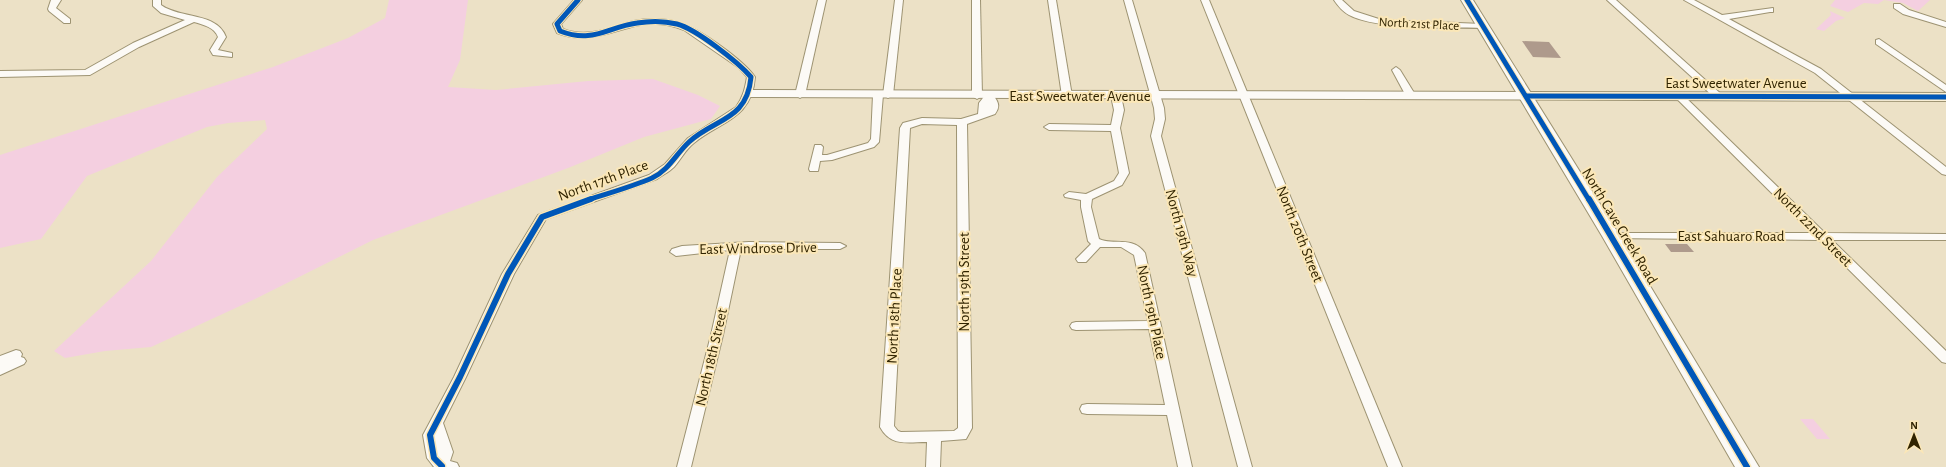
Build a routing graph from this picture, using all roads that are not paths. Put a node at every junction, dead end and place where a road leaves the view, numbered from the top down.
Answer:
1 (58, 0) edge
2 (157, 0) edge
3 (578, 0) edge
4 (822, 0) edge
5 (899, 0) edge
6 (976, 0) edge
7 (1052, 0) edge
8 (1128, 0) edge
9 (1205, 0) edge
10 (1338, 0) edge
11 (1467, 0) edge
12 (1611, 0) edge
13 (1688, 0) edge
14 (1897, 6) dead end
15 (1770, 10) dead end
16 (1721, 18) junction
17 (192, 20) junction
18 (67, 21) dead end
19 (1946, 25) edge
20 (1483, 26) junction
21 (1879, 42) dead end
22 (229, 55) dead end
23 (1396, 70) dead end
24 (0, 74) edge
25 (1946, 89) edge
26 (750, 94) junction
27 (800, 95) junction
28 (883, 95) junction
29 (983, 96) junction
30 (1067, 96) junction
31 (1116, 96) junction
32 (1155, 96) junction
33 (1244, 96) junction
34 (1411, 96) junction
35 (1526, 96) junction
36 (1680, 96) junction
37 (1718, 96) junction
38 (1851, 97) junction
39 (1946, 97) edge
40 (962, 122) junction
41 (1049, 127) dead end
42 (1115, 128) junction
43 (818, 146) dead end
44 (816, 158) junction
45 (814, 169) dead end
46 (1946, 172) edge
47 (1069, 194) dead end
48 (1087, 197) junction
49 (1611, 236) junction
50 (1822, 236) junction
51 (1946, 237) edge
52 (1097, 244) junction
53 (840, 246) dead end
54 (736, 248) junction
55 (676, 252) dead end
56 (1082, 259) dead end
57 (1155, 325) junction
58 (1076, 326) dead end
59 (1946, 359) edge
60 (0, 361) edge
61 (0, 370) edge
62 (1087, 409) dead end
63 (1173, 410) junction
64 (934, 438) junction
65 (442, 466) edge
66 (452, 467) edge
67 (684, 467) edge
68 (933, 467) edge
69 (1185, 467) edge
70 (1245, 467) edge
71 (1394, 467) edge
72 (1747, 467) edge

1 - 18 street
2 - 17 street
3 - 26 street
4 - 27 street
5 - 28 street
6 - 29 street
7 - 30 street
8 - 32 street, North 19th Way
9 - 33 street, North 20th Street
10 - 20 street, North 21st Place
11 - 20 main road, North Cave Creek Road
12 - 37 street
13 - 16 street
14 - 19 street
15 - 16 street
16 - 38 street
17 - 22 street
17 - 24 street
20 - 35 main road, North Cave Creek Road
21 - 25 street
23 - 34 street
26 - 27 street, East Sweetwater Avenue
26 - 65 street, North 17th Place
27 - 28 street, East Sweetwater Avenue
28 - 29 street, East Sweetwater Avenue
28 - 44 street
29 - 30 street, East Sweetwater Avenue
29 - 40 street
30 - 31 street, East Sweetwater Avenue
31 - 32 street, East Sweetwater Avenue
31 - 42 street
32 - 33 street, East Sweetwater Avenue
32 - 70 street, North 19th Way
33 - 34 street, East Sweetwater Avenue
33 - 71 street, North 20th Street
34 - 35 street, East Sweetwater Avenue
35 - 36 street, East Sweetwater Avenue
35 - 49 main road, North Cave Creek Road
36 - 37 street, East Sweetwater Avenue
36 - 50 street, North 22nd Street
37 - 38 street, East Sweetwater Avenue
38 - 39 street, East Sweetwater Avenue
38 - 46 street
40 - 64 street, North 19th Street
40 - 64 street, North 18th Place
41 - 42 street
42 - 48 street
43 - 44 street
44 - 45 street
47 - 48 street
48 - 52 street
49 - 50 street, East Sahuaro Road
49 - 72 main road, North Cave Creek Road
50 - 51 street, East Sahuaro Road
50 - 59 street, North 22nd Street
52 - 56 street
52 - 57 street, North 19th Place
53 - 54 street, East Windrose Drive
54 - 55 street, East Windrose Drive
54 - 67 street, North 18th Street
57 - 58 street
57 - 63 street, North 19th Place
60 - 61 street
62 - 63 street
63 - 69 street, North 19th Place
64 - 68 street
65 - 66 street

